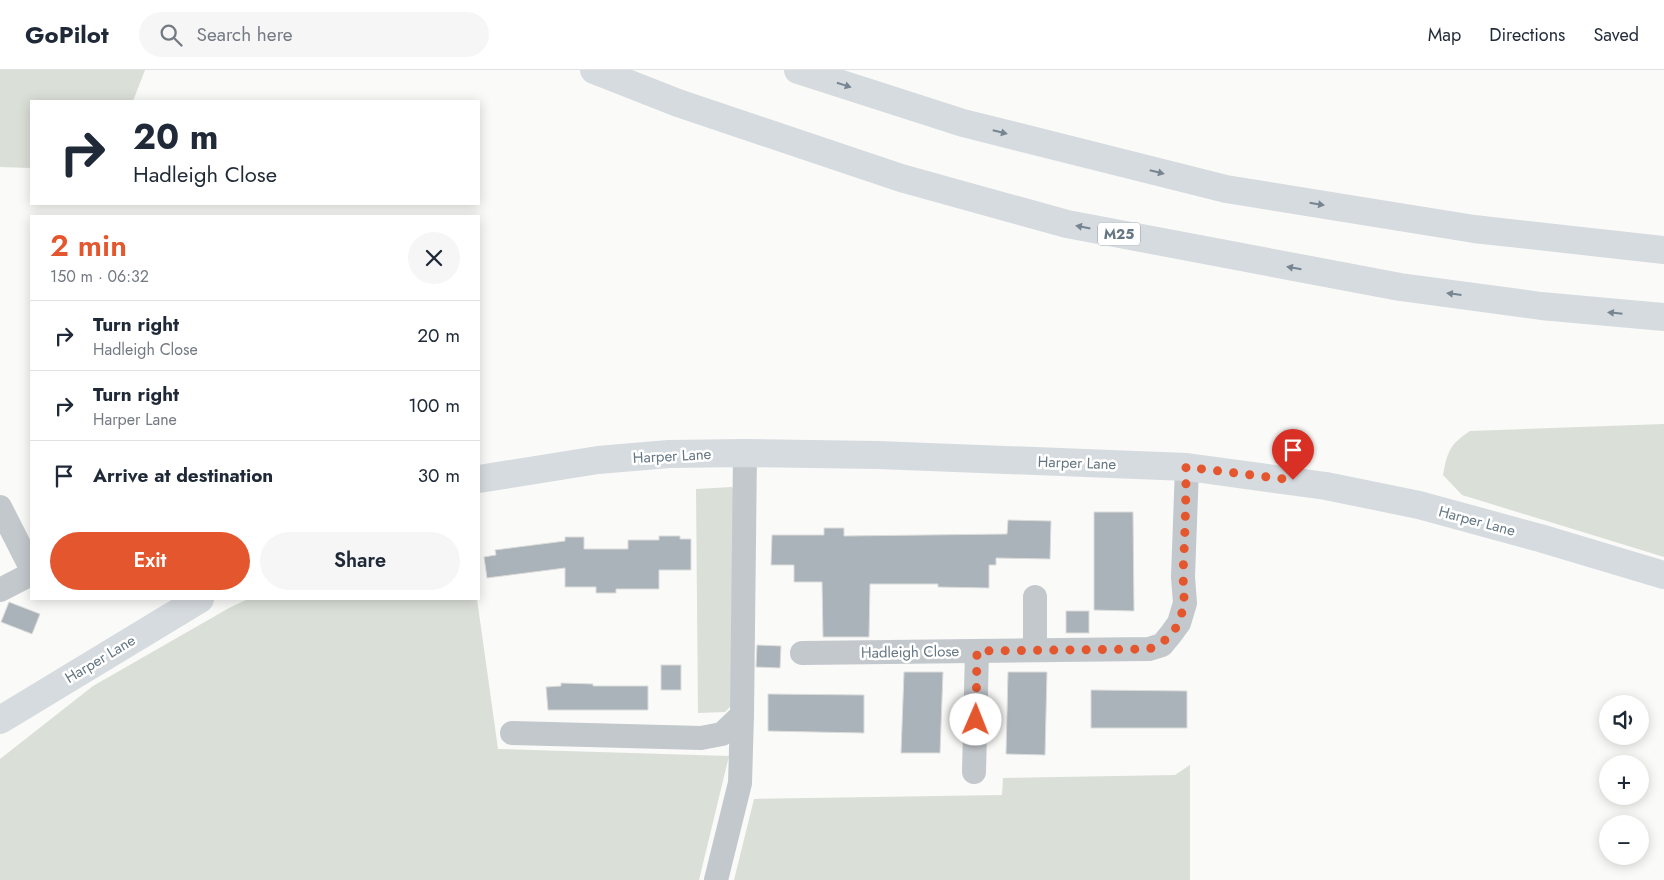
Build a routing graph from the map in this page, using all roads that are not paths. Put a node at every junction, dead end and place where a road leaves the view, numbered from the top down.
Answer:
1 (594, 70) edge
2 (798, 70) edge
3 (1664, 250) edge
4 (1664, 317) edge
5 (745, 453) junction
6 (1186, 467) junction
7 (480, 479) edge
8 (0, 507) edge
9 (30, 566) edge
10 (30, 575) edge
11 (1664, 576) edge
12 (0, 590) edge
13 (1035, 597) dead end
14 (198, 600) edge
15 (1035, 650) junction
16 (977, 651) junction
17 (802, 653) dead end
18 (742, 715) junction
19 (0, 720) edge
20 (512, 733) dead end
21 (974, 772) dead end
22 (716, 880) edge

4 -> 1 main road, M25
2 -> 3 main road
5 - 6 main road, Harper Lane
5 - 7 main road, Harper Lane
5 - 18 street
6 - 11 main road, Harper Lane
6 - 15 street, Hadleigh Close
8 - 9 street
10 - 12 street
13 - 15 street
14 - 19 main road, Harper Lane
15 - 16 street, Hadleigh Close
16 - 17 street, Hadleigh Close
16 - 21 street
18 - 20 street
18 - 22 street

